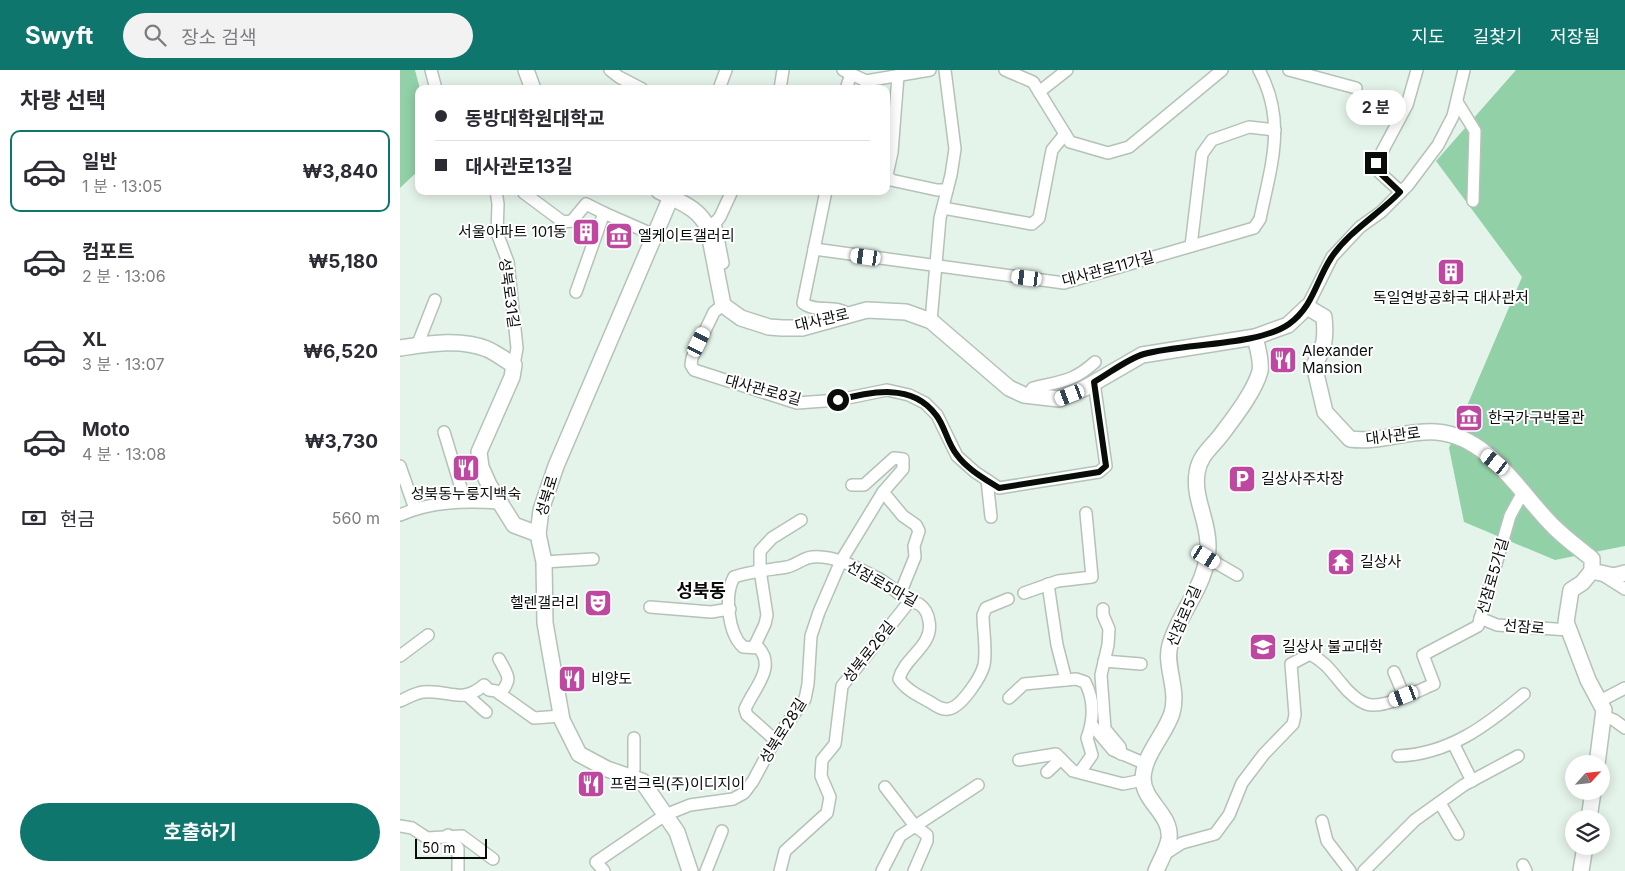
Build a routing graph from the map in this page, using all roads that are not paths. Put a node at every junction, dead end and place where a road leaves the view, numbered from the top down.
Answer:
1 (431, 70) edge
2 (526, 70) edge
3 (726, 70) edge
4 (783, 70) edge
5 (930, 70) edge
6 (945, 70) edge
7 (1005, 70) edge
8 (1067, 70) edge
9 (1222, 70) edge
10 (1259, 70) edge
11 (1289, 70) edge
12 (1417, 70) edge
13 (1464, 70) edge
14 (612, 71) edge
15 (847, 72) edge
16 (898, 76) junction
17 (435, 85) edge
18 (532, 85) edge
19 (635, 85) edge
20 (720, 85) edge
21 (781, 85) edge
22 (846, 85) edge
23 (1356, 88) dead end
24 (1039, 92) junction
25 (1457, 102) junction
26 (1275, 130) junction
27 (1065, 134) junction
28 (890, 161) edge
29 (890, 179) edge
30 (947, 190) junction
31 (1400, 192) junction
32 (497, 195) edge
33 (527, 195) edge
34 (667, 195) edge
35 (671, 195) edge
36 (730, 195) edge
37 (825, 195) edge
38 (1473, 201) dead end
39 (943, 208) junction
40 (604, 213) junction
41 (712, 225) junction
42 (654, 235) junction
43 (1191, 246) junction
44 (814, 249) junction
45 (723, 263) dead end
46 (935, 266) junction
47 (576, 292) dead end
48 (435, 300) dead end
49 (723, 305) junction
50 (1308, 307) junction
51 (848, 314) junction
52 (931, 321) junction
53 (1255, 337) junction
54 (416, 346) junction
55 (400, 348) edge
56 (1095, 362) dead end
57 (514, 365) junction
58 (1094, 382) junction
59 (1028, 395) junction
60 (444, 432) dead end
61 (400, 466) edge
62 (987, 480) junction
63 (852, 486) dead end
64 (1524, 490) junction
65 (883, 492) junction
66 (465, 501) junction
67 (500, 502) junction
68 (415, 509) junction
69 (1086, 513) dead end
70 (400, 515) edge
71 (991, 517) dead end
72 (801, 520) dead end
73 (538, 534) junction
74 (1206, 557) junction
75 (593, 559) dead end
76 (840, 561) junction
77 (544, 562) junction
78 (760, 570) junction
79 (1592, 571) junction
80 (1625, 572) edge
81 (1236, 575) dead end
82 (1048, 584) junction
83 (1625, 589) edge
84 (1024, 593) dead end
85 (1008, 598) dead end
86 (909, 602) junction
87 (650, 606) dead end
88 (1103, 608) dead end
89 (730, 609) junction
90 (1480, 618) junction
91 (1569, 630) junction
92 (428, 635) dead end
93 (754, 647) junction
94 (400, 656) edge
95 (499, 659) dead end
96 (1104, 661) junction
97 (1141, 664) dead end
98 (1394, 672) dead end
99 (1066, 680) junction
100 (1625, 688) edge
101 (500, 694) junction
102 (1524, 694) dead end
103 (468, 696) junction
104 (1404, 696) junction
105 (1009, 698) dead end
106 (400, 701) edge
107 (1602, 709) junction
108 (486, 712) dead end
109 (561, 716) junction
110 (1092, 725) junction
111 (1625, 728) edge
112 (634, 738) dead end
113 (775, 740) junction
114 (1454, 742) junction
115 (1121, 754) junction
116 (1598, 755) edge
117 (1398, 756) dead end
118 (1518, 756) dead end
119 (1019, 760) dead end
120 (1061, 760) junction
121 (1146, 764) junction
122 (1047, 772) dead end
123 (1080, 772) junction
124 (631, 778) junction
125 (1143, 780) junction
126 (1472, 781) junction
127 (978, 785) dead end
128 (885, 787) dead end
129 (1440, 803) junction
130 (665, 815) junction
131 (1322, 821) dead end
132 (400, 826) edge
133 (915, 826) junction
134 (722, 831) dead end
135 (1458, 834) dead end
136 (448, 836) junction
137 (1584, 855) edge
138 (1162, 856) junction
139 (493, 859) dead end
140 (458, 871) edge
141 (604, 871) edge
142 (690, 871) edge
143 (706, 871) edge
144 (780, 871) edge
145 (882, 871) edge
146 (914, 871) edge
147 (1156, 871) edge
148 (1350, 871) edge
149 (1364, 871) edge
150 (1581, 871) edge

1 - 17 street
2 - 18 main road
3 - 20 street
4 - 21 street
5 - 16 street
6 - 30 street
7 - 24 street
8 - 24 street
9 - 27 street
10 - 26 street, 대사관로11가길
11 - 23 street
12 - 31 street
13 - 25 street
14 - 19 street
15 - 16 street
15 - 22 street
16 - 28 street
24 - 27 street
25 - 31 street
25 - 38 street
26 - 43 street, 대사관로11가길
26 - 43 street
27 - 39 street
29 - 30 street
30 - 39 street
31 - 50 street
32 - 57 street, 성북로31길
33 - 40 street
34 - 42 main road, 성북로
35 - 41 main road
36 - 41 street
37 - 44 street
39 - 46 street
40 - 42 street
40 - 47 street
41 - 45 street
41 - 49 main road
42 - 73 main road, 성북로
43 - 46 street, 대사관로11가길
44 - 46 street, 대사관로11가길
44 - 51 street
46 - 52 street
48 - 54 street
49 - 51 main road, 대사관로
49 - 62 street, 대사관로8길
50 - 53 main road, 대사관로
50 - 64 main road, 대사관로
51 - 52 main road, 대사관로
52 - 59 main road, 대사관로
53 - 58 main road, 대사관로
53 - 74 main road, 선잠로5길
54 - 55 main road
54 - 57 main road
56 - 59 street
57 - 67 main road, 성북로31길
58 - 59 main road, 대사관로
58 - 62 street, 대사관로8길
60 - 66 street
61 - 68 street
62 - 71 street
63 - 65 street, 성북로28길
64 - 79 main road, 대사관로
64 - 90 street, 선잠로5가길
65 - 76 street, 성북로28길
65 - 86 street
66 - 67 street
66 - 68 street
67 - 73 main road, 성북로31길
68 - 70 street
69 - 82 street
72 - 78 street
73 - 77 main road, 성북로
74 - 81 street
74 - 121 main road, 선잠로5길
75 - 77 street
76 - 78 street, 선잠로5마길
76 - 86 street, 선잠로5마길
76 - 113 street, 성북로28길
77 - 109 main road, 성북로
78 - 89 street, 선잠로5마길
78 - 93 street
79 - 80 main road
79 - 83 street
79 - 91 main road, 선잠로
82 - 84 street
82 - 99 street
85 - 86 street, 선잠로5마길
86 - 144 street, 성북로26길
87 - 89 street
88 - 96 street
89 - 93 street, 선잠로5마길
90 - 91 street, 선잠로
90 - 104 street, 선잠로5가길
91 - 107 main road, 선잠로
92 - 94 street
93 - 113 street, 선잠로5마길
95 - 101 street
96 - 97 street
96 - 115 street
98 - 104 street
99 - 105 street
99 - 110 street
100 - 107 street
101 - 103 street
101 - 109 street
102 - 114 street
103 - 106 street
103 - 108 street
104 - 138 street, 선잠로5가길
107 - 111 street
107 - 116 main road
109 - 124 main road, 성북로
110 - 115 street
110 - 123 street
112 - 124 street
113 - 130 street, 성북로28길
114 - 117 street
114 - 126 street
115 - 121 street
118 - 126 street
119 - 120 street
120 - 122 street
120 - 123 street
121 - 125 main road, 선잠로5길
123 - 125 street
124 - 130 main road, 성북로
125 - 138 main road
126 - 129 street
127 - 133 street
128 - 133 street
129 - 135 street
129 - 149 street
130 - 141 street, 성북로28길
130 - 142 main road, 성북로
131 - 148 street
132 - 136 street
133 - 145 street
133 - 146 street
134 - 143 street
136 - 139 street
136 - 140 street
137 - 150 main road
138 - 147 main road

